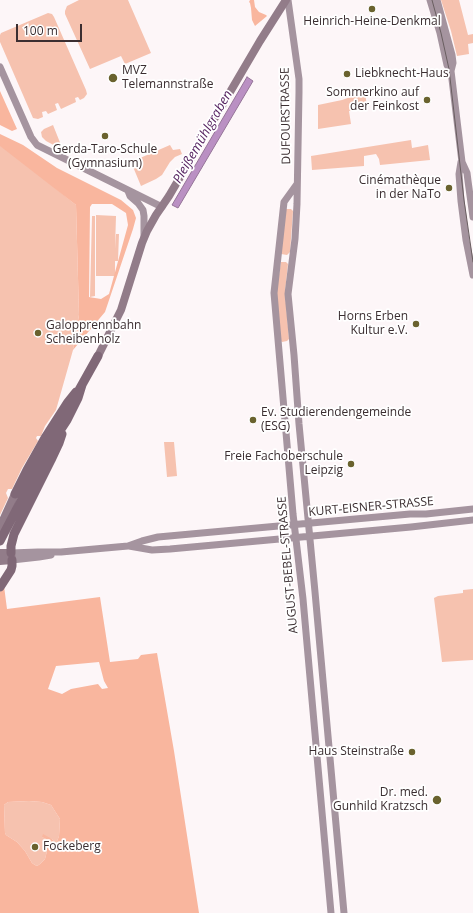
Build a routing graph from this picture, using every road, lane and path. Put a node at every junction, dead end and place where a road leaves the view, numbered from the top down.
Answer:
1 (287, 0) edge
2 (430, 0) edge
3 (437, 0) edge
4 (0, 67) edge
5 (451, 71) junction
6 (462, 162) junction
7 (297, 184) junction
8 (128, 190) junction
9 (162, 207) junction
10 (473, 217) edge
11 (144, 237) junction
12 (473, 275) edge
13 (98, 356) joint
14 (82, 385) junction
15 (66, 420) junction
16 (50, 446) junction
17 (15, 494) joint
18 (473, 509) edge
19 (473, 520) edge
20 (308, 523) junction
21 (295, 524) junction
22 (0, 527) edge
23 (309, 536) junction
24 (296, 538) junction
25 (0, 541) edge
26 (128, 546) junction
27 (0, 553) edge
28 (12, 557) junction
29 (0, 562) edge
30 (0, 587) edge
31 (332, 913) edge
32 (344, 913) edge

1 - 7 main road, DUFOURSTRASSE
1 - 9 main road
2 - 5 main road
3 - 5 main road
4 - 8 main road
5 - 6 main road
6 - 10 main road
6 - 12 main road
7 - 20 main road, AUGUST-BEBEL-STRASSE
7 - 21 main road, AUGUST-BEBEL-STRASSE
8 - 9 main road
8 - 11 main road
9 - 11 main road
11 - 13 main road
13 - 14 highway
14 - 15 highway
14 - 16 highway
14 - 17 highway
15 - 16 highway
15 - 28 highway
16 - 25 highway
17 - 22 main road
18 - 20 main road, KURT-EISNER-STRASSE
19 - 23 main road, KURT-EISNER-STRASSE
20 - 21 main road, KURT-EISNER-STRASSE
20 - 23 main road, AUGUST-BEBEL-STRASSE
21 - 24 main road, AUGUST-BEBEL-STRASSE
21 - 26 main road, KURT-EISNER-STRASSE
23 - 24 main road, KURT-EISNER-STRASSE
23 - 32 main road, AUGUST-BEBEL-STRASSE
24 - 26 main road, KURT-EISNER-STRASSE
24 - 31 main road, AUGUST-BEBEL-STRASSE
26 - 28 main road, KURT-EISNER-STRASSE
27 - 28 main road
28 - 29 main road
28 - 30 highway

